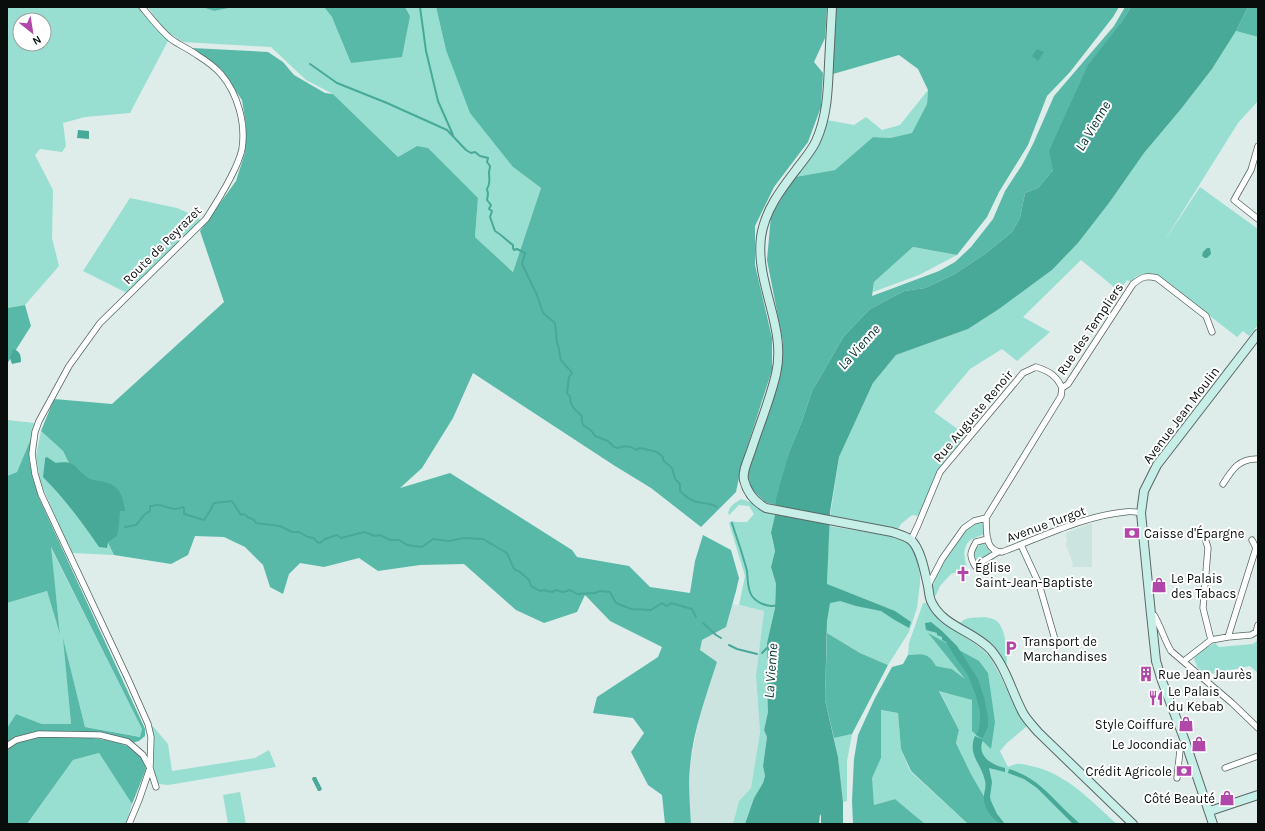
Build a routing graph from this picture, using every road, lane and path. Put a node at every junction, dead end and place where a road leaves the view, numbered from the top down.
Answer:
1 (142, 7) edge
2 (832, 7) edge
3 (1258, 146) edge
4 (1258, 219) edge
5 (1212, 332) dead end
6 (1258, 334) edge
7 (1062, 388) junction
8 (1258, 459) edge
9 (1223, 484) dead end
10 (1141, 513) junction
11 (986, 518) junction
12 (1204, 538) dead end
13 (988, 539) junction
14 (911, 540) junction
15 (1252, 540) dead end
16 (1021, 545) junction
17 (998, 552) junction
18 (928, 586) junction
19 (1150, 614) junction
20 (1258, 626) edge
21 (1228, 637) junction
22 (1211, 640) junction
23 (1056, 644) dead end
24 (1184, 661) junction
25 (1258, 728) edge
26 (1185, 741) junction
27 (7, 746) edge
28 (1258, 756) edge
29 (150, 768) junction
30 (1225, 768) dead end
31 (1177, 778) dead end
32 (156, 787) dead end
33 (1258, 795) edge
34 (1210, 812) junction
35 (129, 824) edge
36 (1134, 824) edge
37 (1214, 824) edge

1 - 29 street, Route de Peyrazet
2 - 14 main road
3 - 4 street
5 - 7 street, Rue des Templiers
6 - 10 main road, Avenue Jean Moulin
7 - 11 street, Rue des Templiers
7 - 14 street, Rue Auguste Renoir
8 - 9 street
10 - 16 street, Avenue Turgot
10 - 19 main road, Avenue Jean Moulin
11 - 13 street, Avenue Turgot
11 - 18 street
12 - 22 street
13 - 17 street, Avenue Turgot
13 - 17 street
14 - 18 main road
15 - 21 street
16 - 17 street, Avenue Turgot
16 - 23 street
18 - 36 main road
19 - 24 street
19 - 26 main road
20 - 21 street
21 - 22 street
22 - 24 street
24 - 25 street
26 - 31 street
26 - 34 main road
27 - 29 street
28 - 30 street
29 - 32 street
29 - 35 street
33 - 34 main road
34 - 37 main road

